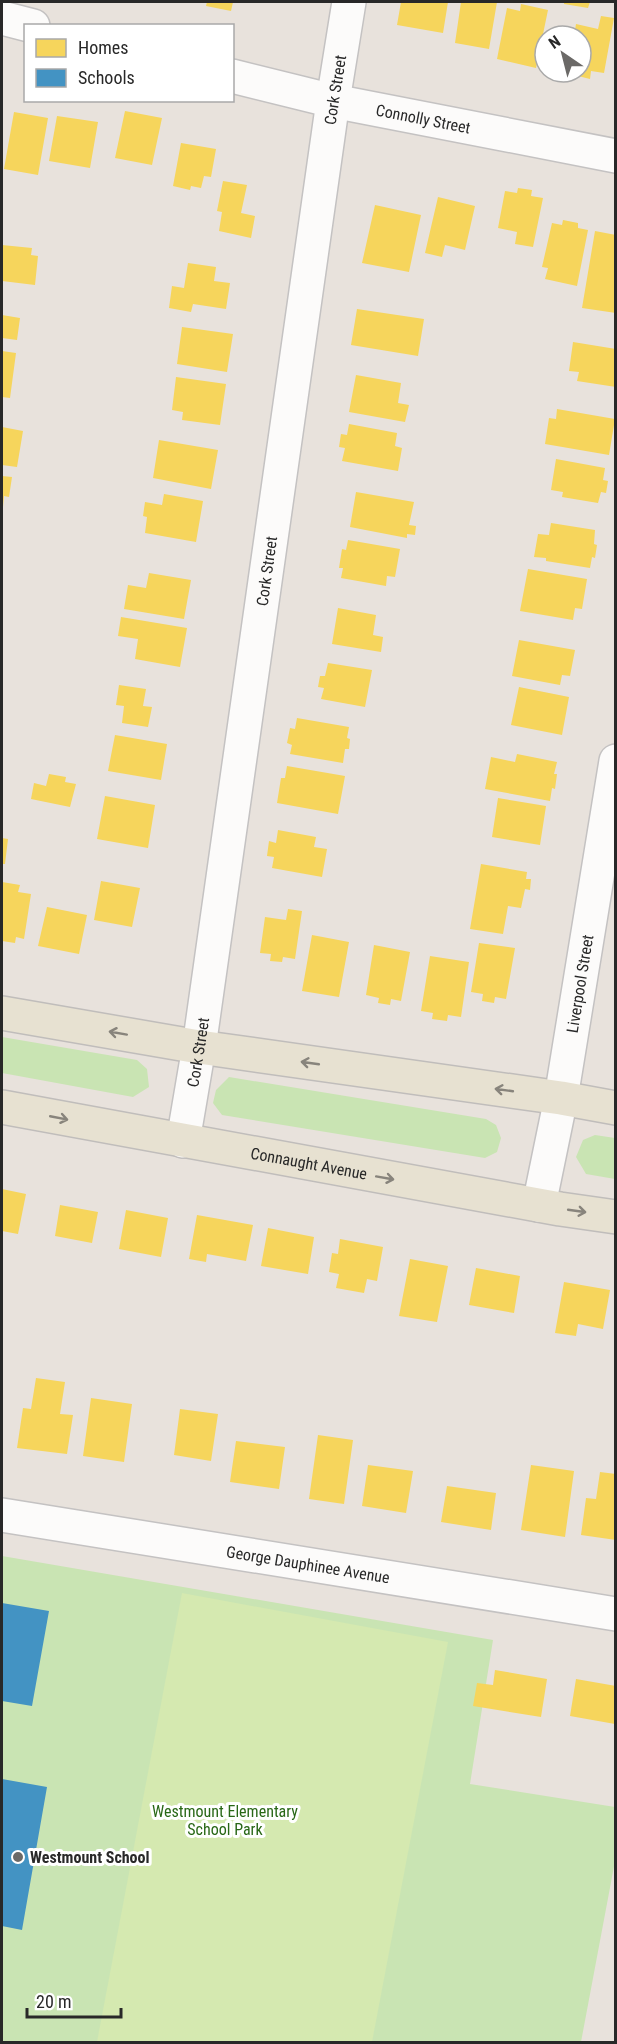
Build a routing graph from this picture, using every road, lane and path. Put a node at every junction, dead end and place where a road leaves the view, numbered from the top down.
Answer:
1 (350, 2) edge
2 (2, 18) edge
3 (25, 24) edge
4 (234, 76) edge
5 (333, 101) junction
6 (615, 156) edge
7 (615, 761) edge
8 (2, 1013) edge
9 (199, 1047) junction
10 (561, 1098) junction
11 (2, 1107) edge
12 (615, 1108) edge
13 (183, 1142) junction
14 (538, 1205) junction
15 (615, 1216) edge
16 (2, 1515) edge
17 (615, 1614) edge

1 - 5 street, Cork Street
2 - 3 street
4 - 5 street, Connolly Street
5 - 6 street, Connolly Street
5 - 9 street, Cork Street
7 - 10 street, Liverpool Street
9 -> 8 main road
10 -> 9 main road
9 - 13 street, Cork Street
10 - 12 main road
10 - 14 street, Liverpool Street
11 -> 13 main road, Connaught Avenue
13 -> 14 main road, Connaught Avenue
14 -> 15 main road, Connaught Avenue
16 - 17 street, George Dauphinee Avenue

